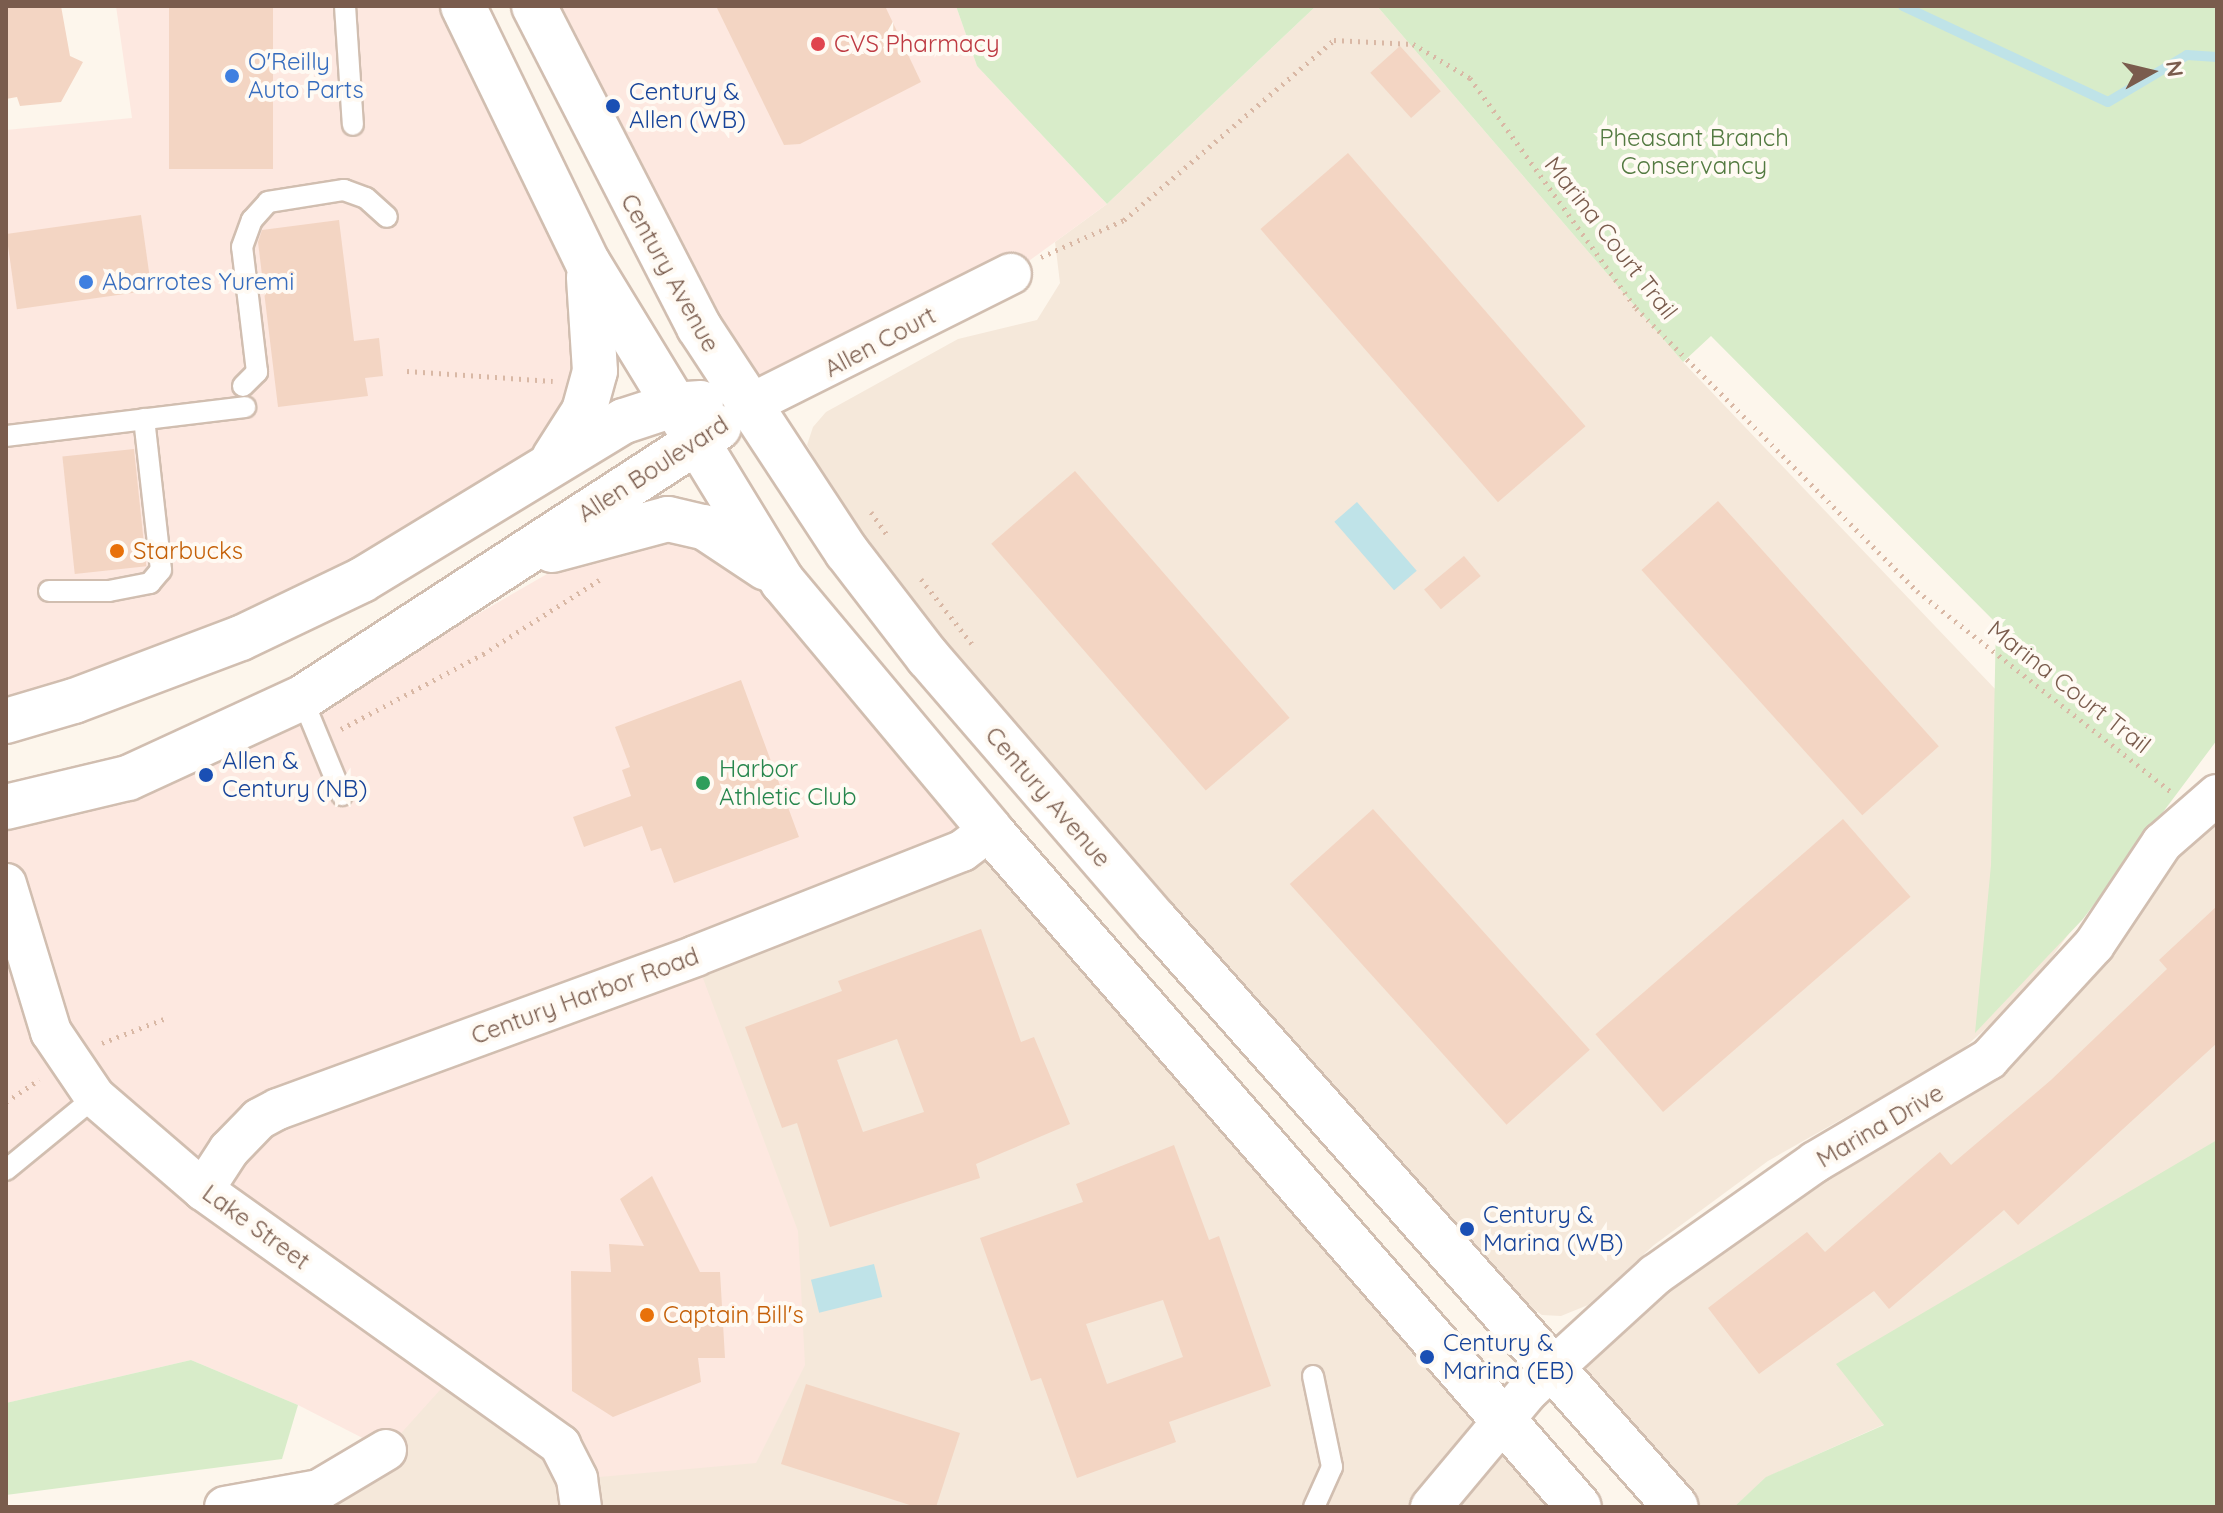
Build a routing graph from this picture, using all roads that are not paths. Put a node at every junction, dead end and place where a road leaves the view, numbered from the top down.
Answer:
1 (345, 6) edge
2 (463, 6) edge
3 (534, 6) edge
4 (353, 125) dead end
5 (387, 217) dead end
6 (588, 263) junction
7 (1011, 274) road end
8 (673, 405) junction
9 (747, 406) junction
10 (144, 419) junction
11 (6, 436) edge
12 (697, 444) junction
13 (546, 469) junction
14 (513, 562) junction
15 (783, 582) junction
16 (49, 591) dead end
17 (302, 698) junction
18 (6, 721) edge
19 (342, 795) dead end
20 (2205, 805) edge
21 (6, 807) edge
22 (990, 830) junction
23 (6, 884) edge
24 (95, 1097) junction
25 (6, 1170) edge
26 (203, 1190) junction
27 (1553, 1368) junction
28 (1313, 1376) dead end
29 (1502, 1418) junction
30 (386, 1450) dead end
31 (225, 1507) edge
32 (581, 1507) edge
33 (1314, 1507) edge
34 (1431, 1507) edge
35 (1579, 1507) edge
36 (1676, 1507) edge

1 - 4 lane
2 - 6 main road
3 - 9 main road, Century Avenue
5 - 10 lane
6 - 8 main road
6 - 13 main road
7 - 9 street, Allen Court
8 - 9 main road, Allen Boulevard
8 - 12 main road
8 - 13 main road, Allen Boulevard
9 - 12 main road, Allen Boulevard
9 - 27 main road, Century Avenue
10 - 11 lane
10 - 16 lane
12 - 14 main road, Allen Boulevard
12 - 15 main road
13 - 18 main road, Allen Boulevard
14 - 15 main road
14 - 17 main road, Allen Boulevard
15 - 22 main road
17 - 19 lane
17 - 21 main road, Allen Boulevard
20 - 27 street, Marina Drive
22 - 26 street, Century Harbor Road
22 - 29 main road
23 - 24 street, Lake Street
24 - 25 lane
24 - 26 street, Lake Street
26 - 32 street, Lake Street
27 - 29 street, Marina Drive
27 - 36 main road, Century Avenue
28 - 33 lane
29 - 34 street, Marina Drive
29 - 35 main road
30 - 31 street

